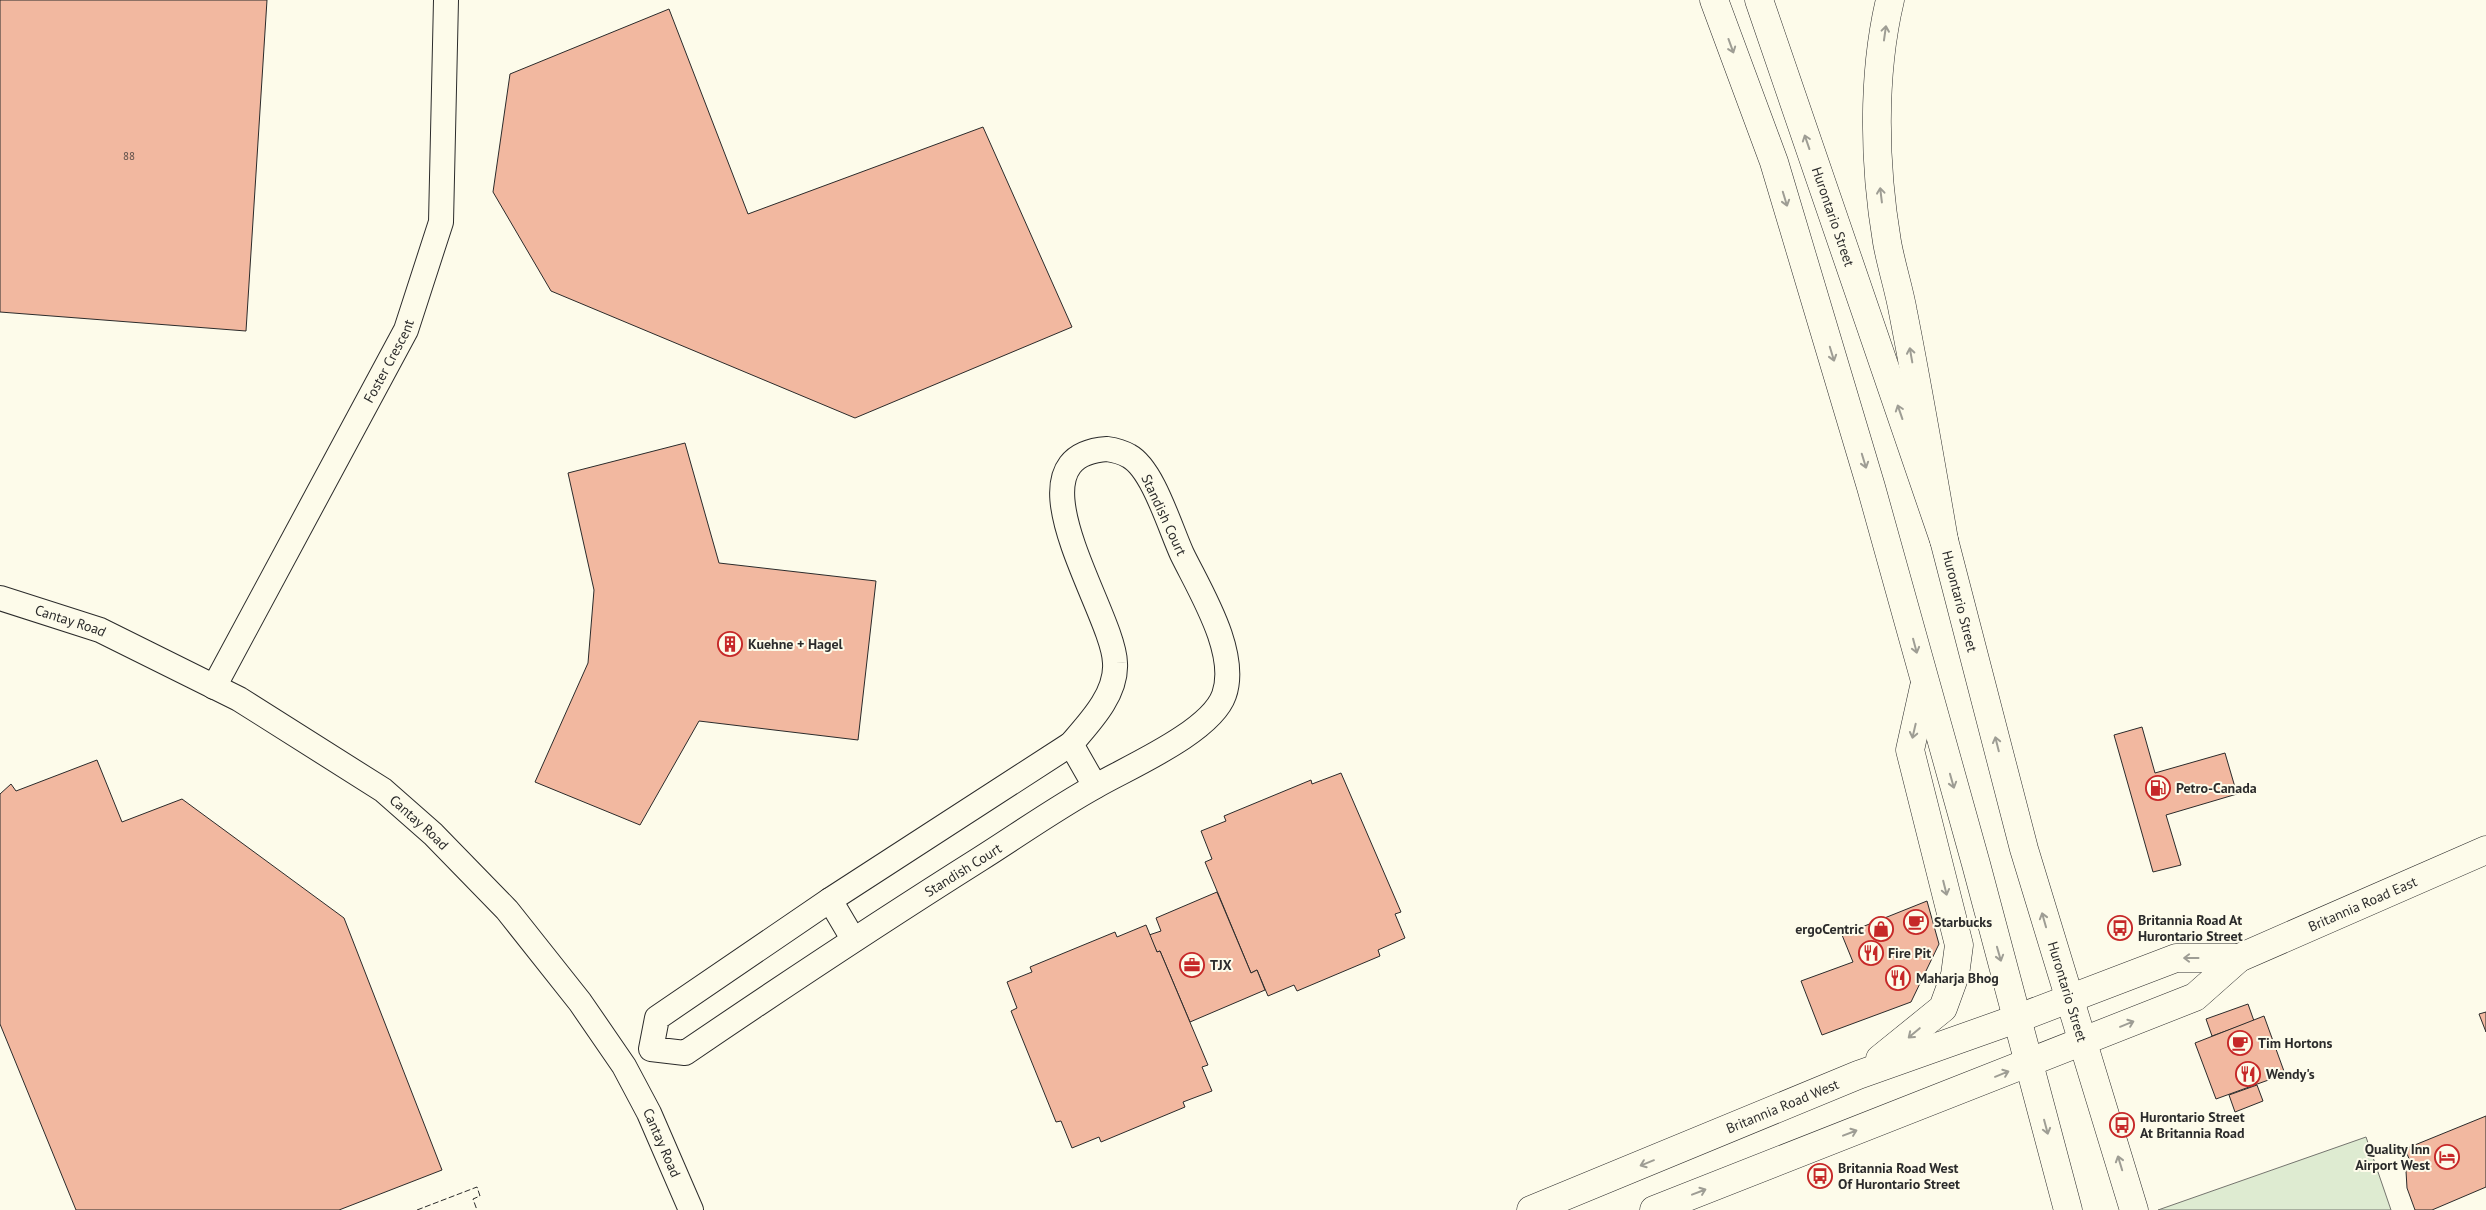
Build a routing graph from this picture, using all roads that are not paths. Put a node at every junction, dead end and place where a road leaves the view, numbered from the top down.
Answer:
1 (446, 0) edge
2 (1714, 0) edge
3 (1759, 0) edge
4 (1890, 0) edge
5 (1944, 540) junction
6 (0, 598) edge
7 (1925, 683) junction
8 (214, 687) junction
9 (1071, 744) junction
10 (1095, 786) junction
11 (2486, 850) edge
12 (830, 900) junction
13 (853, 939) junction
14 (2239, 958) junction
15 (2069, 1000) junction
16 (2027, 1015) junction
17 (2082, 1042) junction
18 (651, 1049) junction
19 (2028, 1063) junction
20 (624, 1066) junction
21 (1858, 1075) junction
22 (691, 1210) edge
23 (1531, 1210) edge
24 (1654, 1210) edge
25 (2068, 1210) edge
26 (2134, 1210) edge

1 - 8 street, Foster Crescent
2 -> 7 main road
5 -> 3 main road, Hurontario Street
5 -> 4 main road
15 -> 5 main road, Hurontario Street
6 - 8 street, Cantay Road
7 -> 16 main road
7 -> 21 main road
8 - 20 street, Cantay Road
9 - 10 street
9 - 10 street, Standish Court
9 - 12 street, Standish Court
10 - 13 street, Standish Court
11 - 14 main road, Britannia Road East
12 - 13 street
12 - 18 street, Standish Court
13 - 18 street, Standish Court
14 -> 15 main road, Britannia Road East
17 -> 14 main road, Britannia Road East
15 - 16 main road, Britannia Road East
15 - 17 main road, Hurontario Street
16 - 19 main road
16 - 21 main road, Britannia Road West
17 - 19 main road, Britannia Road East
26 -> 17 main road, Hurontario Street
18 - 20 street
24 -> 19 main road
19 -> 25 main road
20 - 22 street, Cantay Road
21 -> 23 main road, Britannia Road West

